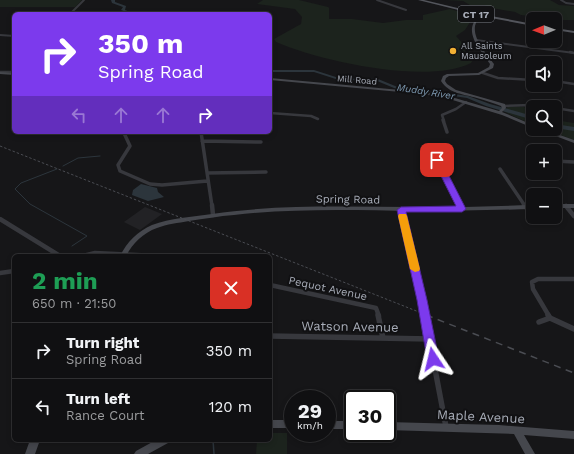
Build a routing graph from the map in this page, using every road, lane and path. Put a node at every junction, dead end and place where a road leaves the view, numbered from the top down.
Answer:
1 (84, 0) edge
2 (377, 0) edge
3 (420, 0) edge
4 (561, 0) edge
5 (574, 4) edge
6 (406, 10) dead end
7 (72, 12) edge
8 (481, 15) junction
9 (526, 24) edge
10 (562, 30) edge
11 (574, 32) edge
12 (0, 35) edge
13 (12, 36) edge
14 (476, 40) junction
15 (574, 53) edge
16 (0, 73) edge
17 (12, 73) edge
18 (483, 73) junction
19 (272, 79) edge
20 (526, 80) edge
21 (562, 82) edge
22 (574, 84) edge
23 (466, 102) junction
24 (526, 106) edge
25 (502, 109) junction
26 (562, 109) edge
27 (574, 111) edge
28 (272, 113) edge
29 (318, 119) dead end
30 (526, 123) edge
31 (447, 132) dead end
32 (124, 134) edge
33 (201, 134) edge
34 (558, 136) edge
35 (202, 141) junction
36 (261, 142) dead end
37 (574, 142) edge
38 (437, 160) dead end
39 (562, 161) edge
40 (574, 162) edge
41 (500, 170) dead end
42 (266, 172) dead end
43 (206, 173) junction
44 (208, 180) junction
45 (562, 206) edge
46 (566, 206) junction
47 (574, 206) edge
48 (525, 207) joint
49 (462, 209) junction
50 (401, 210) junction
51 (213, 215) junction
52 (574, 216) edge
53 (0, 219) edge
54 (57, 254) edge
55 (91, 254) edge
56 (110, 254) edge
57 (125, 254) edge
58 (12, 271) edge
59 (0, 273) edge
60 (574, 279) edge
61 (272, 285) edge
62 (550, 318) junction
63 (539, 322) dead end
64 (574, 329) edge
65 (272, 336) edge
66 (383, 338) junction
67 (430, 339) junction
68 (272, 424) edge
69 (284, 424) edge
70 (396, 426) edge
71 (446, 428) junction
72 (516, 430) junction
73 (574, 435) edge
74 (34, 442) edge
75 (161, 442) edge
76 (30, 454) edge
77 (139, 454) edge
78 (530, 454) edge

1 - 7 street
2 - 6 street
3 - 8 main road, CT 17
4 - 5 street
8 - 9 main road, CT 17
8 - 14 street
10 - 11 main road
12 - 13 street
14 - 15 street
14 - 18 street
16 - 17 street
18 - 20 street
18 - 25 street
19 - 23 street, Mill Road
21 - 22 street
23 - 25 street, Mill Road
23 - 31 street
24 - 25 street
25 - 30 street, Mill Road
26 - 27 street
28 - 29 street
32 - 44 street
33 - 35 street
34 - 37 street
35 - 36 street
35 - 43 street
38 - 49 street
39 - 40 street
41 - 48 street
42 - 43 street
43 - 44 street
44 - 51 street
45 - 46 street
46 - 47 street
46 - 52 street
48 - 49 street, Spring Road
49 - 50 street, Spring Road
50 - 51 street, Spring Road
50 - 67 street, bridge
51 - 57 street, Spring Road
53 - 54 street
55 - 56 street
58 - 59 street
60 - 62 street
61 - 66 street, Pequot Avenue
62 - 63 street
62 - 64 street
65 - 66 street, Watson Avenue
66 - 67 street, Watson Avenue
67 - 71 street
68 - 69 street
70 - 71 street, Maple Avenue
71 - 72 street, Maple Avenue
72 - 73 street, Maple Avenue
72 - 78 street
74 - 76 street
75 - 77 street

